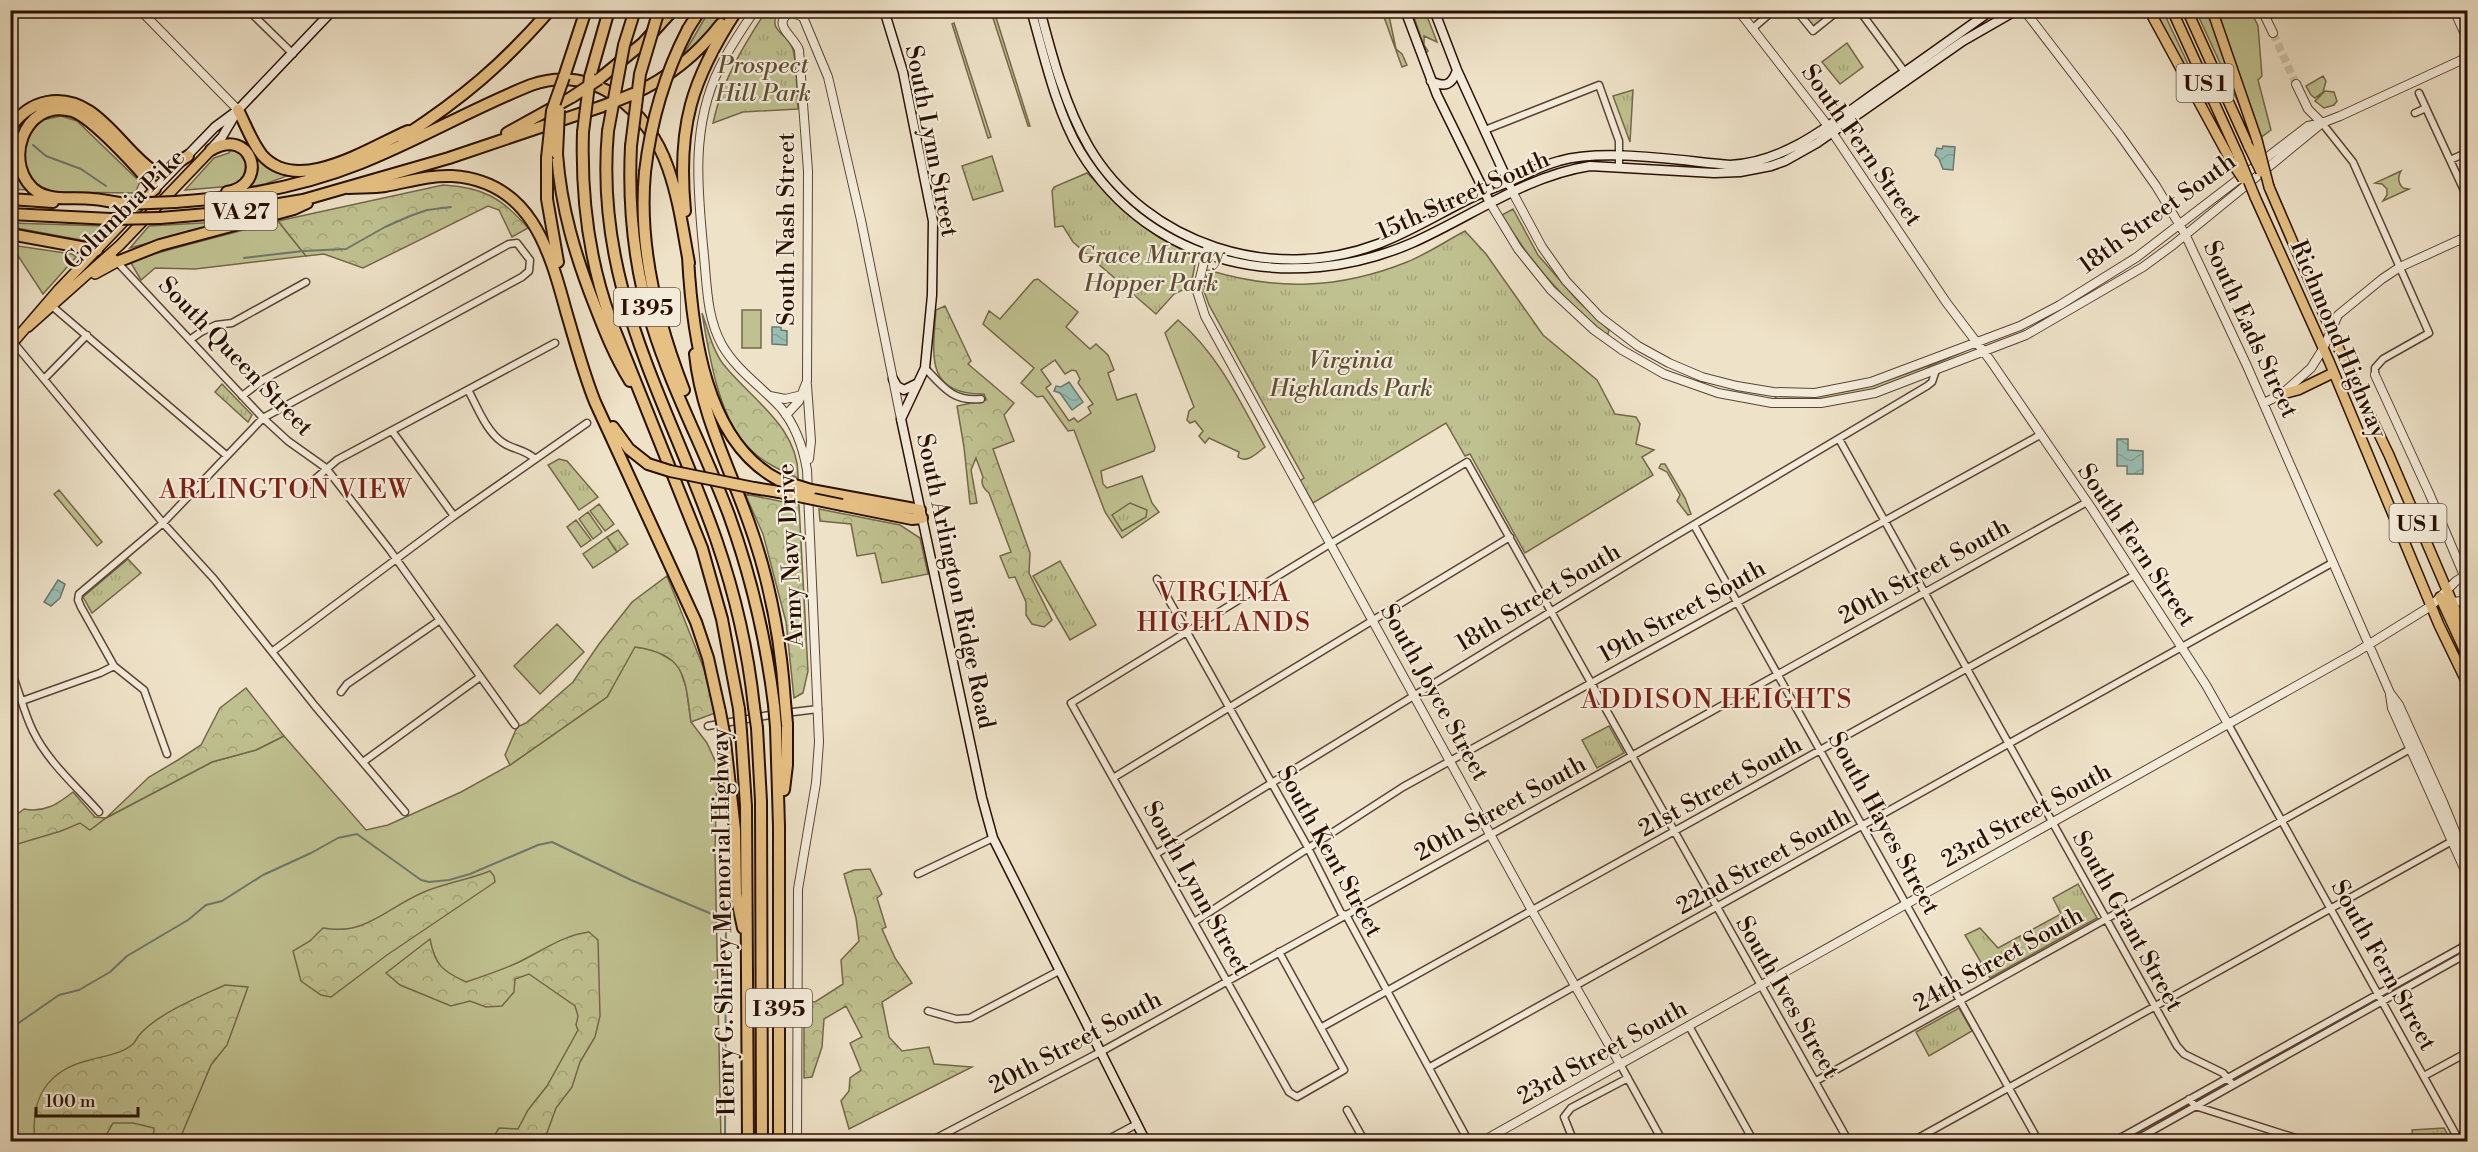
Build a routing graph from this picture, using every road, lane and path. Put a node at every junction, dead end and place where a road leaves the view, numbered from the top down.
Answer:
1 (141, 10) edge
2 (248, 10) edge
3 (333, 10) edge
4 (550, 10) edge
5 (586, 10) edge
6 (609, 10) edge
7 (635, 10) edge
8 (659, 10) edge
9 (673, 10) edge
10 (700, 10) edge
11 (730, 10) edge
12 (737, 10) edge
13 (755, 10) edge
14 (884, 10) edge
15 (1030, 10) edge
16 (1040, 10) edge
17 (1405, 10) edge
18 (1434, 10) edge
19 (1738, 10) edge
20 (1774, 10) edge
21 (1796, 10) edge
22 (1839, 10) edge
23 (1859, 10) edge
24 (1992, 10) edge
25 (2017, 10) edge
26 (2024, 10) edge
27 (2149, 10) edge
28 (2172, 10) edge
29 (2187, 10) edge
30 (2212, 10) edge
31 (2262, 10) edge
32 (2454, 10) edge
33 (790, 12) joint
34 (1752, 29) junction
35 (2273, 33) tunnel mouth
36 (2468, 40) edge
37 (293, 54) junction
38 (2468, 57) edge
39 (1457, 70) junction
40 (1907, 75) junction
41 (594, 78) junction
42 (1431, 81) junction
43 (2296, 84) tunnel mouth
44 (2419, 93) dead end
45 (2426, 108) junction
46 (238, 110) junction
47 (2415, 113) dead end
48 (2322, 123) junction
49 (422, 125) junction
50 (10, 128) edge
51 (1830, 129) junction
52 (1485, 130) junction
53 (211, 150) junction
54 (474, 150) junction
55 (2468, 152) edge
56 (188, 156) junction
57 (552, 156) junction
58 (1619, 156) junction
59 (2235, 158) junction
60 (2450, 160) junction
61 (1619, 167) junction
62 (327, 174) junction
63 (1508, 182) junction
64 (348, 188) junction
65 (2269, 188) junction
66 (155, 189) junction
67 (1484, 192) junction
68 (1513, 193) junction
69 (320, 195) junction
70 (10, 199) edge
71 (2468, 199) edge
72 (175, 202) junction
73 (1490, 202) junction
74 (125, 204) junction
75 (10, 214) edge
76 (2180, 224) junction
77 (10, 234) edge
78 (2185, 234) junction
79 (2468, 236) edge
80 (97, 250) junction
81 (1207, 250) junction
82 (113, 259) junction
83 (688, 263) junction
84 (2400, 267) junction
85 (306, 282) dead end
86 (693, 306) junction
87 (53, 307) junction
88 (570, 324) junction
89 (28, 327) junction
90 (2331, 332) junction
91 (87, 335) junction
92 (191, 339) junction
93 (555, 343) dead end
94 (1978, 343) junction
95 (12, 344) edge
96 (2323, 349) junction
97 (1984, 351) junction
98 (925, 368) junction
99 (1936, 370) junction
100 (2334, 373) junction
101 (2375, 375) joint
102 (45, 378) junction
103 (586, 380) junction
104 (893, 380) junction
105 (807, 381) junction
106 (918, 383) junction
107 (468, 390) junction
108 (2282, 394) junction
109 (802, 395) junction
110 (242, 396) junction
111 (768, 396) junction
112 (981, 399) dead end
113 (2264, 404) junction
114 (647, 410) junction
115 (786, 415) junction
116 (263, 418) junction
117 (901, 419) junction
118 (587, 423) dead end
119 (392, 431) junction
120 (2040, 435) junction
121 (1839, 439) junction
122 (226, 455) junction
123 (536, 459) junction
124 (707, 459) junction
125 (326, 468) junction
126 (807, 470) junction
127 (306, 487) dead end
128 (842, 501) junction
129 (2087, 502) junction
130 (921, 514) junction
131 (454, 516) junction
132 (1883, 520) junction
133 (164, 523) junction
134 (1694, 525) junction
135 (1510, 537) junction
136 (1329, 544) junction
137 (395, 559) junction
138 (2332, 563) junction
139 (2134, 575) junction
140 (2466, 575) edge
141 (1157, 579) dead end
142 (2468, 585) edge
143 (1924, 593) junction
144 (2445, 599) junction
145 (2468, 600) edge
146 (1737, 601) junction
147 (2431, 606) junction
148 (1552, 611) junction
149 (440, 620) junction
150 (1372, 620) junction
151 (1187, 633) junction
152 (2468, 639) edge
153 (2369, 645) junction
154 (2181, 647) junction
155 (273, 651) junction
156 (2468, 658) edge
157 (114, 666) junction
158 (1966, 668) junction
159 (10, 669) edge
160 (1778, 674) junction
161 (480, 676) junction
162 (1592, 682) junction
163 (2468, 685) edge
164 (341, 692) dead end
165 (1415, 695) junction
166 (22, 701) junction
167 (780, 703) junction
168 (1228, 707) junction
169 (818, 709) junction
170 (2228, 724) junction
171 (515, 725) dead end
172 (708, 726) dead end
173 (2008, 745) junction
174 (2414, 747) junction
175 (1821, 751) junction
176 (167, 754) dead end
177 (1632, 756) junction
178 (1450, 761) junction
179 (363, 762) junction
180 (1113, 778) junction
181 (1272, 784) junction
182 (99, 812) dead end
183 (405, 812) dead end
184 (2282, 822) junction
185 (2052, 823) junction
186 (1863, 826) junction
187 (1674, 831) junction
188 (1493, 835) junction
189 (993, 838) junction
190 (2453, 840) junction
191 (1308, 848) junction
192 (1156, 854) junction
193 (2468, 863) edge
194 (918, 874) dead end
195 (2468, 877) edge
196 (1907, 904) junction
197 (1717, 908) junction
198 (2330, 908) junction
199 (1533, 910) junction
200 (1346, 915) junction
201 (2106, 919) junction
202 (1194, 922) junction
203 (2468, 944) edge
204 (1279, 952) junction
205 (2468, 953) edge
206 (747, 955) junction
207 (1059, 971) junction
208 (1227, 982) junction
209 (1576, 986) junction
210 (1761, 986) junction
211 (1388, 992) junction
212 (2378, 994) junction
213 (1960, 999) junction
214 (2382, 1001) junction
215 (2154, 1006) junction
216 (928, 1011) dead end
217 (1689, 1026) junction
218 (1322, 1028) junction
219 (1100, 1052) junction
220 (2468, 1052) edge
221 (1620, 1064) junction
222 (1430, 1067) junction
223 (2424, 1077) junction
224 (1628, 1078) junction
225 (2227, 1078) junction
226 (1816, 1081) junction
227 (2233, 1085) junction
228 (2008, 1088) junction
229 (2189, 1099) junction
230 (2195, 1106) junction
231 (1347, 1110) dead end
232 (1137, 1124) junction
233 (2454, 1132) dead end
234 (748, 1142) edge
235 (762, 1142) edge
236 (779, 1142) edge
237 (798, 1142) edge
238 (929, 1142) edge
239 (1102, 1142) edge
240 (1146, 1142) edge
241 (1365, 1142) edge
242 (1469, 1142) edge
243 (1481, 1142) edge
244 (1574, 1142) edge
245 (1663, 1142) edge
246 (1754, 1142) edge
247 (1849, 1142) edge
248 (1911, 1142) edge
249 (2039, 1142) edge
250 (2113, 1142) edge
251 (2132, 1142) edge
252 (2308, 1142) edge

1 - 46 street
2 - 37 street
3 - 37 main road, Columbia Pike
4 - 49 highway, VA 27
5 - 57 highway, bridge
6 - 41 highway, Henry G. Shirley Memorial Highway / I 395
7 - 235 highway, bridge
8 - 124 highway, I 395, bridge
9 - 41 highway, VA 27
10 - 124 highway, bridge
11 - 54 highway, bridge
12 - 83 highway
13 - 111 street, Army Navy Drive
14 - 98 main road, South Lynn Street
15 - 81 main road
16 - 81 main road
17 - 42 main road
18 - 39 main road
19 - 34 street, South Fern Street
20 - 34 street
21 - 22 street
23 - 40 street
24 - 40 main road, 15th Street South
25 - 40 main road, 15th Street South
26 - 76 street, South Eads Street
27 - 59 main road
28 - 59 main road, US 1
29 - 65 main road, Richmond Highway / US 1, bridge
30 - 65 main road, bridge
31 - 35 street
32 - 36 street
33 - 104 street, South Arlington Ridge Road
33 - 105 street, South Nash Street
34 - 51 street, South Fern Street
37 - 46 main road, Columbia Pike
38 - 48 street, 18th Street South
39 - 42 main road
39 - 52 main road
40 - 51 main road, 15th Street South
41 - 54 highway, VA 27, bridge
41 - 114 highway, Henry G. Shirley Memorial Highway / I 395, bridge
42 - 67 main road
43 - 48 street
44 - 45 street
45 - 47 street
45 - 60 street
46 - 49 highway
46 - 53 main road, Columbia Pike
46 - 56 main road, Columbia Pike
48 - 76 street, 18th Street South
48 - 78 street, 18th Street South
48 - 84 street
49 - 62 highway, VA 27
50 - 56 highway
51 - 58 main road, 15th Street South
51 - 61 main road, 15th Street South
51 - 94 street, South Fern Street
52 - 58 street
52 - 63 main road
53 - 72 highway
53 - 82 main road, Columbia Pike
54 - 64 highway, VA 27
55 - 60 street
56 - 66 main road, Columbia Pike
57 - 88 highway
57 - 114 highway
58 - 61 street
58 - 63 main road, 15th Street South
59 - 96 main road, Richmond Highway / US 1, bridge
60 - 71 street
61 - 68 main road, 15th Street South
62 - 72 highway, VA 27
62 - 83 highway
63 - 67 main road, 15th Street South
63 - 68 main road
64 - 69 highway, VA 27
64 - 88 highway
65 - 90 main road, Richmond Highway / US 1
66 - 74 highway
66 - 80 main road, Columbia Pike
67 - 73 main road
67 - 81 main road, 15th Street South
68 - 73 main road, 15th Street South
68 - 94 street
69 - 75 highway, VA 27, bridge
69 - 82 highway
70 - 74 highway, VA 27
72 - 74 highway, VA 27, bridge
73 - 81 main road, 15th Street South
73 - 99 street
76 - 78 street, South Eads Street
76 - 94 street, 18th Street South
77 - 80 highway
78 - 97 street, 18th Street South
78 - 113 street, South Eads Street
79 - 84 street
80 - 82 main road, South Queen Street
80 - 89 main road, Columbia Pike
81 - 136 street, South Joyce Street
82 - 87 main road, Columbia Pike
82 - 92 street, South Queen Street
83 - 86 highway
84 - 90 street
84 - 101 street
85 - 92 street
86 - 128 highway, bridge
86 - 167 highway
87 - 89 main road, Columbia Pike
87 - 91 street
88 - 103 highway
89 - 95 main road, Columbia Pike
90 - 96 street
90 - 144 main road, Richmond Highway / US 1
91 - 102 street
91 - 122 street
92 - 110 street, South Queen Street
93 - 107 street
94 - 97 street, South Fern Street
95 - 102 street
96 - 100 main road, Richmond Highway / US 1
96 - 108 street
97 - 99 street
97 - 120 street, South Fern Street
98 - 106 main road, South Lynn Street
98 - 112 street
99 - 121 street, 18th Street South
100 - 108 main road
100 - 147 main road, Richmond Highway / US 1
101 - 140 street
102 - 133 street
103 - 128 highway, bridge
103 - 206 highway, bridge
104 - 106 main road
104 - 117 street, South Arlington Ridge Road
105 - 109 street, South Nash Street
105 - 126 street
106 - 117 main road, South Lynn Street
107 - 119 street
107 - 123 street
108 - 113 street
109 - 111 street
109 - 115 street, South Nash Street
110 - 116 street, South Queen Street
110 - 116 street
111 - 115 street, Army Navy Drive
113 - 138 street, South Eads Street
114 - 206 highway, Henry G. Shirley Memorial Highway / I 395, bridge
115 - 126 street, Army Navy Drive
116 - 122 street
116 - 125 street, South Queen Street
117 - 130 main road, South Arlington Ridge Road
118 - 123 street
119 - 125 street
119 - 131 street
120 - 129 street, South Fern Street
120 - 132 street, 19th Street South
121 - 132 street, South Grant Street
121 - 134 street, 18th Street South
122 - 133 street
123 - 131 street
124 - 167 highway, I 395
125 - 127 street
125 - 137 street, South Queen Street
126 - 169 street, Army Navy Drive
128 - 130 highway
129 - 139 street, South Fern Street
129 - 143 street, 20th Street South
130 - 189 main road, South Arlington Ridge Road
131 - 137 street
132 - 143 street, South Grant Street
132 - 146 street, 19th Street South
133 - 155 street
133 - 157 street
134 - 146 street, South Hayes Street
134 - 148 street, 18th Street South
135 - 136 street, South Ives Street
135 - 148 street, South Ives Street
135 - 150 street
136 - 150 street, South Joyce Street
136 - 151 street
137 - 149 street, South Queen Street
137 - 155 street
138 - 153 street, South Eads Street
138 - 154 street, 22nd Street South
139 - 154 street, South Fern Street
139 - 158 street, 21st Street South
140 - 142 street
140 - 144 street
141 - 151 street, South Kent Street
143 - 158 street, South Grant Street
143 - 160 street, 20th Street South
144 - 145 street, 23rd Street South
144 - 147 street, 23rd Street South
144 - 152 main road, Richmond Highway / US 1
144 - 156 main road
146 - 160 street, South Hayes Street
146 - 162 street, 19th Street South
147 - 153 street, 23rd Street South
147 - 163 main road, Richmond Highway / US 1
148 - 162 street, South Ives Street
148 - 165 street, 18th Street South
149 - 161 street, South Queen Street
149 - 164 street
150 - 165 street, South Joyce Street
150 - 168 street
151 - 168 street, South Kent Street
151 - 180 street, South Lynn Street
153 - 170 street, 23rd Street South
153 - 174 street, South Eads Street
154 - 170 street, South Fern Street
154 - 173 street, 22nd Street South
155 - 179 street
157 - 166 street
157 - 176 street
158 - 173 street, South Grant Street
158 - 175 street, 21st Street South
159 - 166 street
160 - 175 street, South Hayes Street
160 - 177 street, 20th Street South
161 - 171 street, South Queen Street
161 - 179 street
162 - 177 street, South Ives Street
162 - 178 street, 19th Street South
165 - 178 street, South Joyce Street
165 - 181 street, 18th Street South
166 - 182 street
167 - 236 highway, I 395, bridge
168 - 180 street
168 - 181 street, South Kent Street
169 - 172 street
169 - 237 street, Army Navy Drive
170 - 184 street, South Fern Street
170 - 185 street, 23rd Street South
173 - 185 street, South Grant Street
173 - 186 street, 22nd Street South
174 - 184 street, 24th Street South
174 - 190 street, South Eads Street
175 - 186 street, South Hayes Street
175 - 187 street, 21st Street South
177 - 187 street, South Ives Street
177 - 188 street, 20th Street South
178 - 188 street, South Joyce Street
178 - 191 street, 19th Street South
179 - 183 street
180 - 192 street, South Lynn Street
181 - 191 street, South Kent Street
181 - 192 street, 18th Street South
184 - 198 street, South Fern Street
184 - 201 street, 24th Street South
185 - 196 street, 23rd Street South
185 - 201 street, South Grant Street
186 - 196 street, South Hayes Street
186 - 197 street, 22nd Street South
187 - 197 street, South Ives Street
187 - 199 street, 21st Street South
188 - 199 street, South Joyce Street
188 - 200 street, 20th Street South
189 - 194 street
189 - 207 main road, South Arlington Ridge Road
190 - 193 street, South Eads Street
190 - 195 street, South Eads Street
190 - 198 street
191 - 200 street, South Kent Street
191 - 202 street, 19th Street South
192 - 202 street, South Lynn Street
196 - 210 street, 23rd Street South
196 - 213 street, South Hayes Street
197 - 209 street, 22nd Street South
197 - 210 street, South Ives Street
198 - 212 street, South Fern Street
198 - 215 street
199 - 209 street, South Joyce Street
199 - 211 street, 21st Street South
200 - 204 street, 20th Street South
200 - 211 street, South Kent Street
201 - 213 street, 24th Street South
201 - 215 street, South Grant Street
202 - 208 street, South Lynn Street
203 - 212 street
204 - 208 street, 20th Street South
204 - 218 street
205 - 214 street
206 - 234 highway, Henry G. Shirley Memorial Highway / I 395
207 - 216 street
207 - 219 main road, South Arlington Ridge Road
208 - 218 street, South Lynn Street
208 - 219 street, 20th Street South
209 - 221 street, South Joyce Street
209 - 222 street, 22nd Street South
210 - 217 street, 23rd Street South
210 - 226 street, South Ives Street
211 - 218 street, 21st Street South
211 - 222 street, South Kent Street
212 - 214 street, South Fern Street
212 - 225 street
213 - 226 street, 24th Street South
213 - 228 street, South Hayes Street
214 - 223 street, South Fern Street
214 - 227 street
215 - 225 street, South Grant Street
215 - 228 street
217 - 221 street, 23rd Street South
217 - 246 street
219 - 232 main road, South Arlington Ridge Road
219 - 238 street, 20th Street South
220 - 223 street
221 - 224 street, South Joyce Street
221 - 243 street, 23rd Street South
222 - 242 street, South Kent Street
223 - 233 street, South Fern Street
224 - 244 street
224 - 245 street, South Joyce Street
225 - 227 street, South Grant Street
225 - 229 street
226 - 247 street, South Ives Street
227 - 230 street
228 - 248 street
228 - 249 street, South Hayes Street
229 - 230 street
229 - 250 street
230 - 251 street
230 - 252 street
231 - 241 street
232 - 239 street
232 - 240 main road, South Arlington Ridge Road

